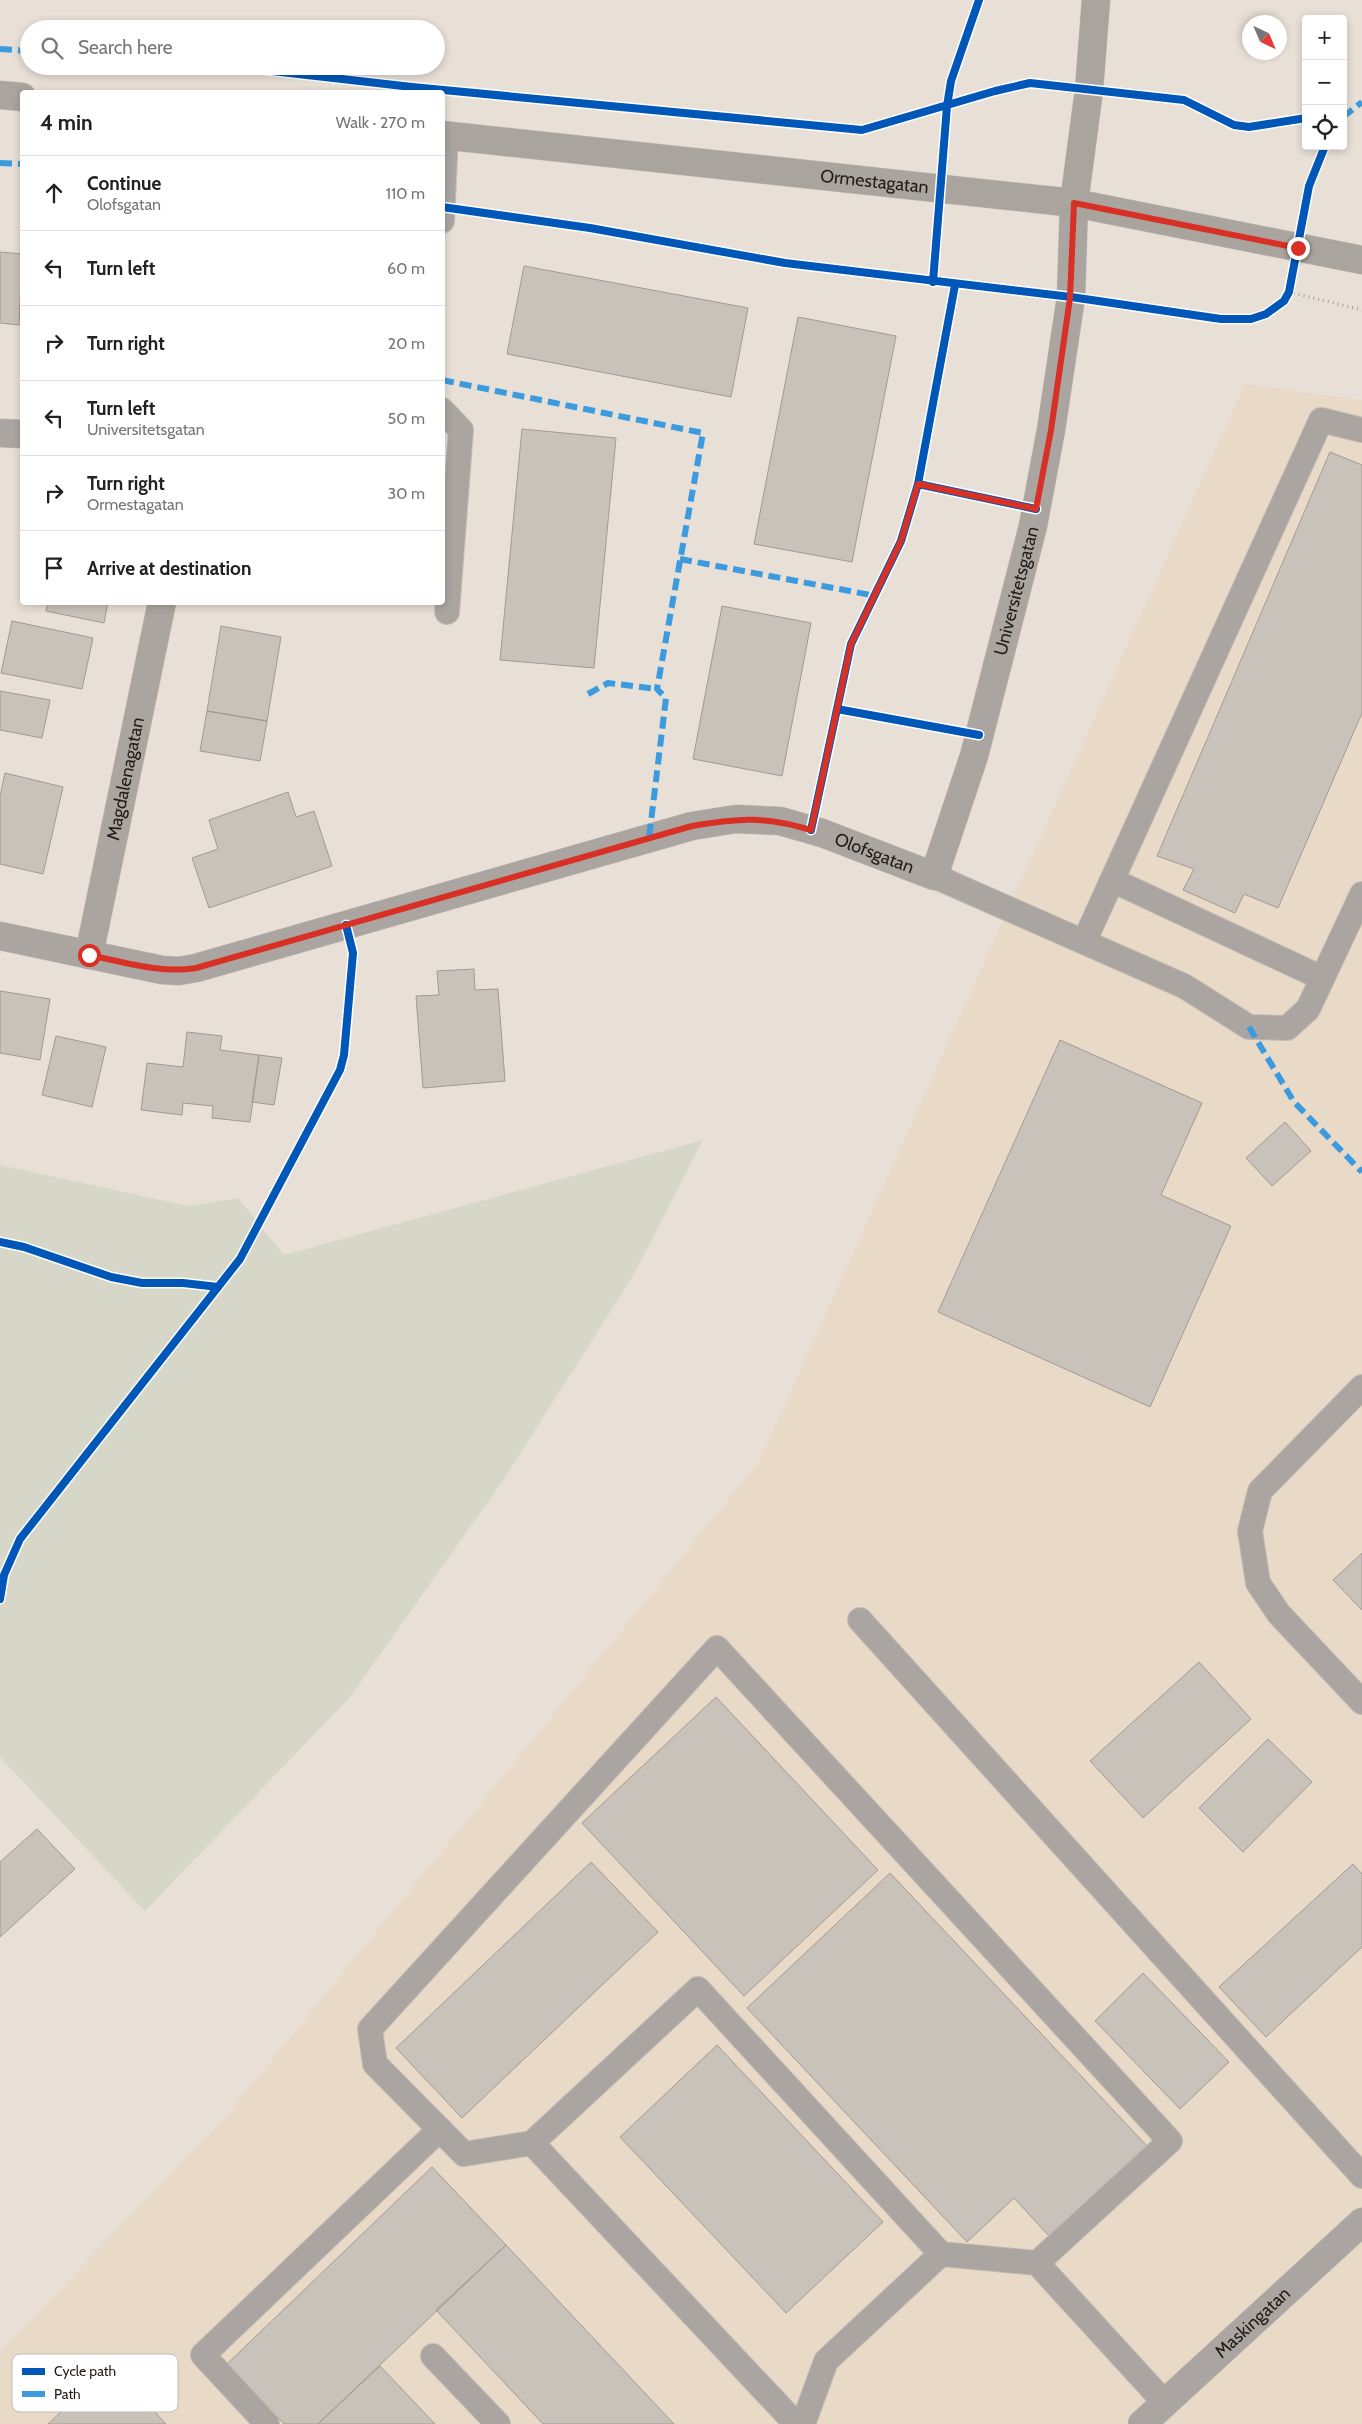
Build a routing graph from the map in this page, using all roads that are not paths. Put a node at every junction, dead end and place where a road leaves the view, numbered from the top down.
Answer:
1 (1096, 0) edge
2 (0, 95) edge
3 (20, 97) edge
4 (445, 135) edge
5 (1074, 203) junction
6 (1362, 260) edge
7 (445, 413) edge
8 (1362, 430) edge
9 (0, 432) edge
10 (20, 434) edge
11 (161, 605) edge
12 (447, 612) dead end
13 (934, 876) junction
14 (1112, 880) junction
15 (1362, 894) edge
16 (0, 936) edge
17 (1084, 942) junction
18 (89, 955) junction
19 (1322, 978) junction
20 (1362, 1387) edge
21 (860, 1620) dead end
22 (1362, 1702) edge
23 (440, 2130) junction
24 (532, 2143) junction
25 (1362, 2176) edge
26 (1362, 2222) edge
27 (941, 2254) junction
28 (1037, 2263) junction
29 (433, 2356) dead end
30 (1165, 2403) junction
31 (267, 2424) edge
32 (498, 2424) edge
33 (796, 2424) edge
34 (803, 2424) edge
35 (1142, 2424) edge

1 - 5 street, Universitetsgatan
2 - 3 street
4 - 5 street, Ormestagatan
5 - 6 street, Ormestagatan
5 - 13 street, Universitetsgatan
7 - 12 lane
8 - 14 lane
9 - 10 street
11 - 18 street, Magdalenagatan
13 - 17 lane
13 - 18 street, Olofsgatan
14 - 17 lane
14 - 19 lane
15 - 19 lane
16 - 18 street, Olofsgatan
17 - 19 lane
20 - 22 lane
21 - 25 lane
23 - 24 lane
23 - 28 lane
23 - 31 lane
24 - 27 lane
24 - 33 lane
26 - 30 street, Maskingatan
27 - 28 lane
27 - 34 lane
28 - 30 lane
29 - 32 lane
30 - 35 street, Maskingatan

